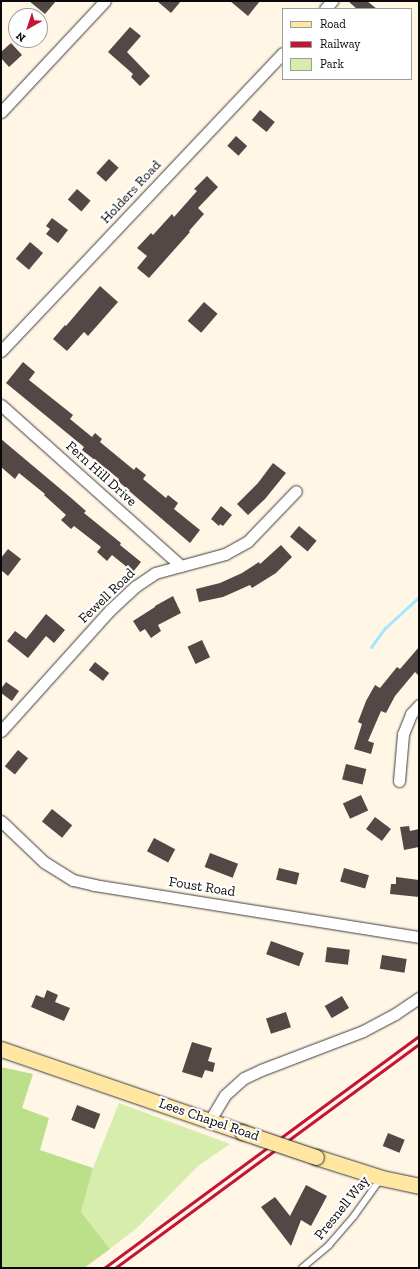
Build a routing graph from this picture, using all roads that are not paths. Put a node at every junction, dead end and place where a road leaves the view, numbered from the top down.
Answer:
1 (105, 1) edge
2 (282, 54) edge
3 (1, 112) edge
4 (1, 352) edge
5 (1, 404) edge
6 (296, 491) dead end
7 (182, 566) junction
8 (419, 705) edge
9 (1, 731) edge
10 (399, 782) dead end
11 (1, 821) edge
12 (419, 937) edge
13 (419, 998) edge
14 (1, 1049) edge
15 (210, 1120) junction
16 (382, 1178) junction
17 (419, 1186) edge
18 (302, 1268) edge

1 - 3 street
2 - 4 street, Holders Road
5 - 7 street, Fern Hill Drive
6 - 7 street, Fewell Road
7 - 9 street, Fewell Road
8 - 10 street
11 - 12 street, Foust Road
13 - 15 street
14 - 15 main road, Lees Chapel Road
15 - 16 main road, Lees Chapel Road, bridge
16 - 17 main road, Lees Chapel Road
16 - 18 lane, Presnell Way

